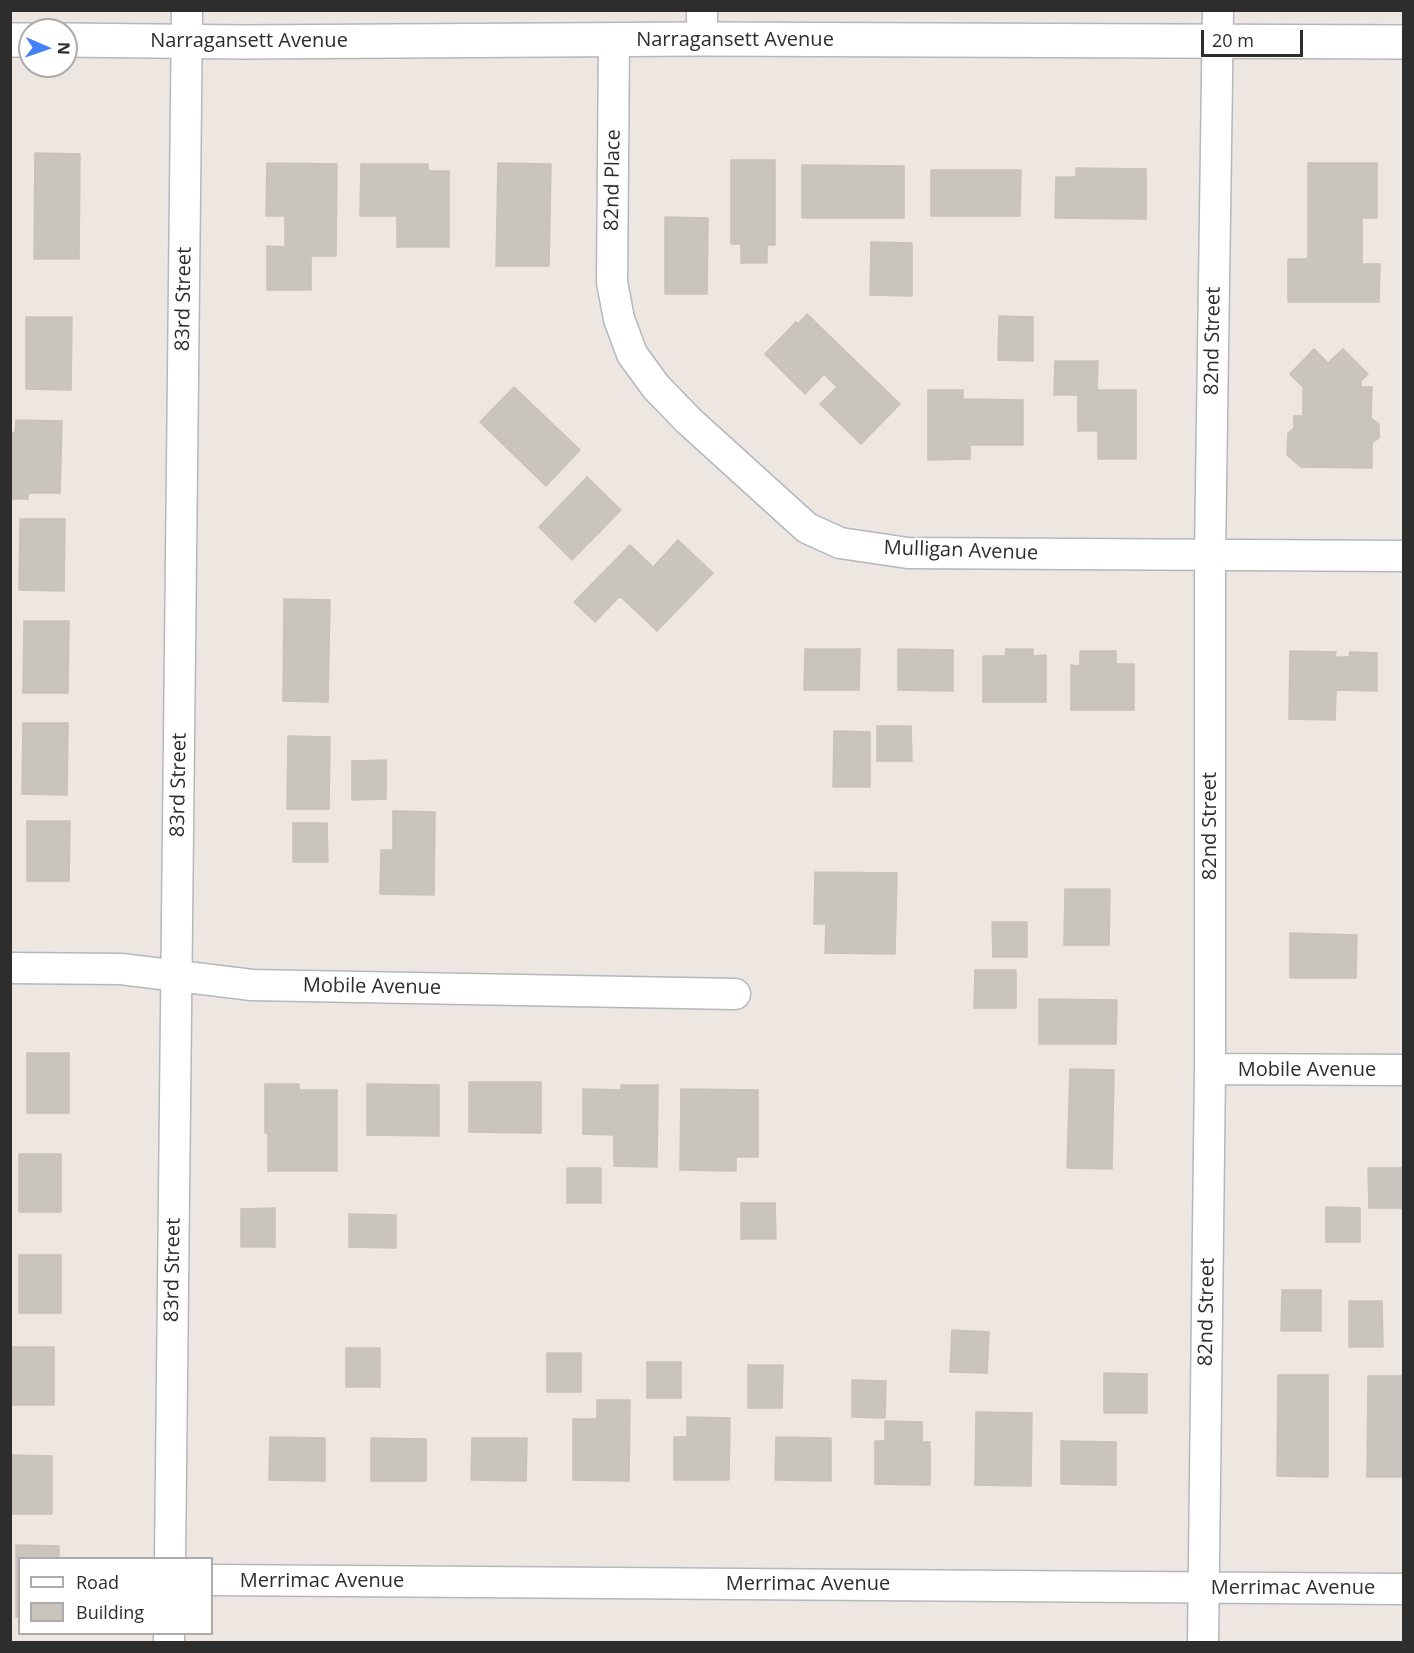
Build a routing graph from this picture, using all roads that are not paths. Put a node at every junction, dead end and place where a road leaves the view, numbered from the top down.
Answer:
1 (702, 25) edge
2 (187, 26) edge
3 (1217, 26) edge
4 (78, 39) edge
5 (614, 40) junction
6 (1404, 42) edge
7 (619, 319) joint
8 (1210, 555) junction
9 (1404, 556) edge
10 (10, 968) edge
11 (176, 976) junction
12 (735, 994) dead end
13 (1210, 1069) junction
14 (1404, 1070) edge
15 (170, 1557) edge
16 (213, 1580) edge
17 (1204, 1587) junction
18 (1404, 1589) edge
19 (1203, 1642) edge

1 - 3 street, Narragansett Avenue
1 - 5 street, Narragansett Avenue
2 - 4 street, Narragansett Avenue
2 - 5 street, Narragansett Avenue
2 - 11 street, 83rd Street
3 - 6 street, Narragansett Avenue
3 - 8 street, 82nd Street
5 - 7 street, 82nd Place
7 - 8 street, Mulligan Avenue
8 - 9 street, Mulligan Avenue
8 - 13 street, 82nd Street
10 - 11 street, Mobile Avenue
11 - 12 street, Mobile Avenue
11 - 15 street, 83rd Street
13 - 14 street, Mobile Avenue
13 - 17 street, 82nd Street
16 - 17 street, Merrimac Avenue
17 - 18 street, Merrimac Avenue
17 - 19 street, 82nd Street

